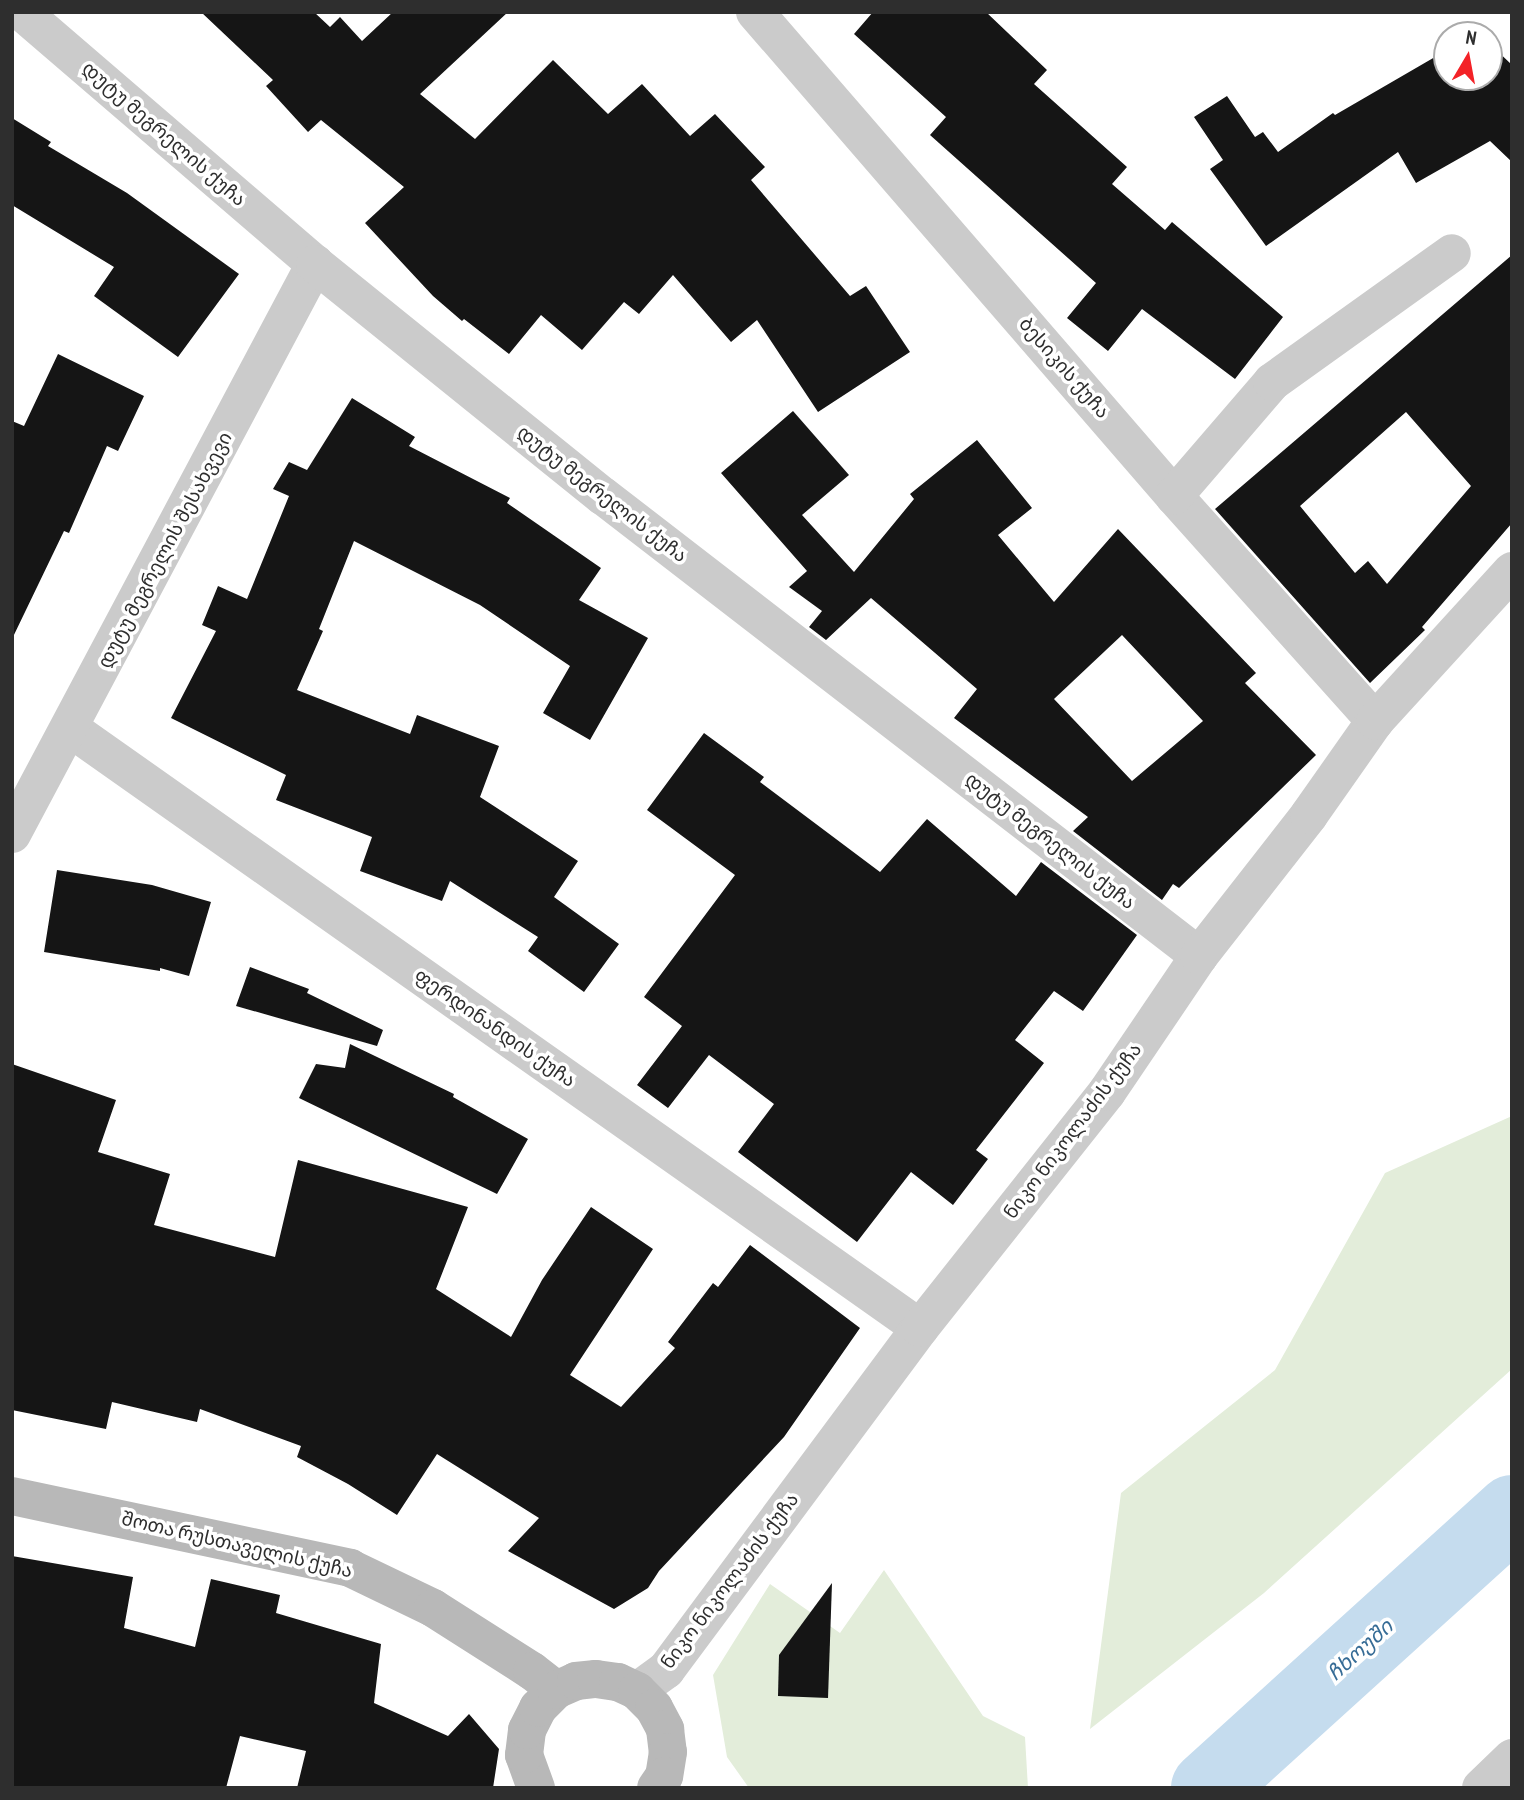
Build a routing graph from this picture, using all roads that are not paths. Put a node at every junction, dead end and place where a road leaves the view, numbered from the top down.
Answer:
1 (22, 12) edge
2 (776, 21) edge
3 (1452, 253) dead end
4 (314, 264) junction
5 (1174, 496) junction
6 (1512, 571) edge
7 (1375, 721) junction
8 (71, 729) junction
9 (12, 834) edge
10 (1199, 956) junction
11 (920, 1328) junction
12 (12, 1496) edge
13 (556, 1690) junction
14 (637, 1691) junction
15 (1512, 1758) edge
16 (661, 1784) edge
17 (536, 1788) edge
18 (1481, 1788) edge

1 - 4 street, დუტუ მეგრელის ქუჩა
2 - 5 street, ბესიკის ქუჩა
3 - 5 street
4 - 8 street, დუტუ მეგრელის შესახვევი
4 - 10 street, დუტუ მეგრელის ქუჩა
5 - 7 street, ბესიკის ქუჩა
6 - 7 street, ნიკო ნიკოლაძის ქუჩა
7 - 10 street, ნიკო ნიკოლაძის ქუჩა
8 - 9 street, დუტუ მეგრელის შესახვევი
8 - 11 street, ფერდინანდის ქუჩა
10 - 11 street, ნიკო ნიკოლაძის ქუჩა
11 - 14 street, ნიკო ნიკოლაძის ქუჩა
12 - 13 main road, შოთა რუსთაველის ქუჩა
13 - 14 main road
13 - 17 main road
14 - 16 main road
15 - 18 street

